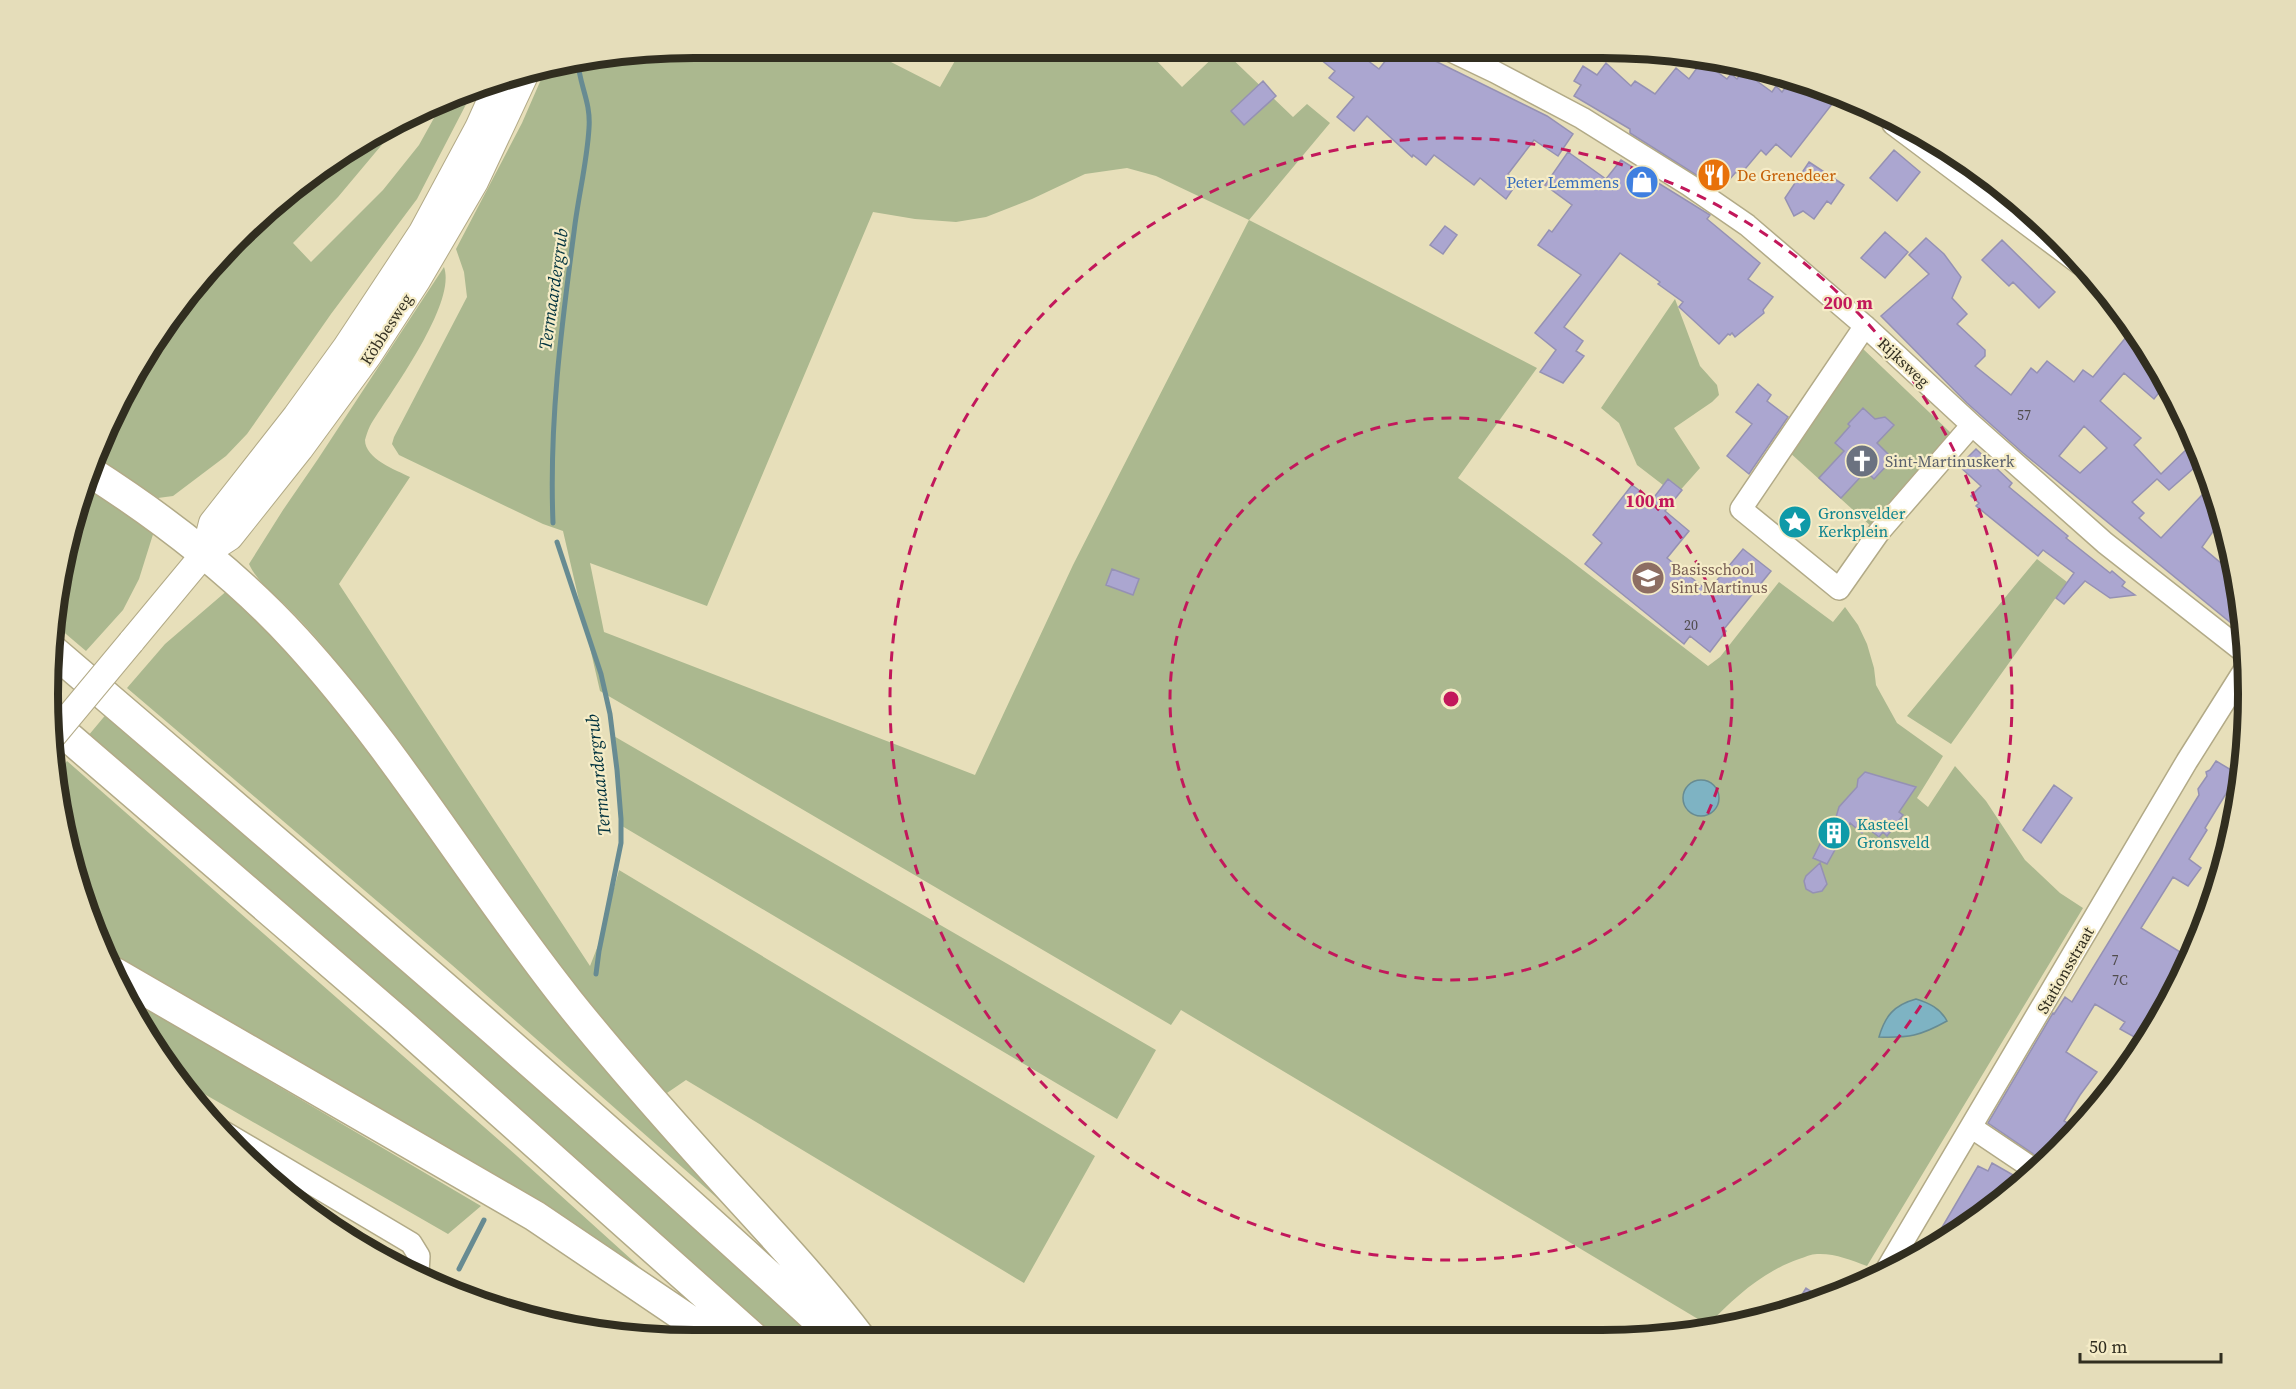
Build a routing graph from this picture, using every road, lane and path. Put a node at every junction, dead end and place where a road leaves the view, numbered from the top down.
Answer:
1 (1465, 58) edge
2 (522, 83) edge
3 (495, 91) edge
4 (1919, 143) edge
5 (2039, 233) edge
6 (431, 238) junction
7 (1865, 326) junction
8 (1972, 425) junction
9 (97, 477) edge
10 (204, 554) junction
11 (2235, 645) edge
12 (60, 657) edge
13 (2237, 682) edge
14 (60, 728) edge
15 (60, 729) edge
16 (127, 981) edge
17 (1971, 1127) junction
18 (246, 1145) edge
19 (2029, 1166) edge
20 (1892, 1260) edge
21 (418, 1267) edge
22 (704, 1330) edge
23 (745, 1330) edge
24 (828, 1330) edge
25 (854, 1330) edge

1 - 7 street, Rijksweg
2 - 6 main road, Köbbesweg
3 - 6 main road, Köbbesweg
4 - 5 street
6 - 10 main road, Köbbesweg
7 - 8 street, Rijksweg
7 - 8 street
8 - 11 street, Rijksweg
9 - 10 highway
10 - 14 main road, Köbbesweg, bridge
10 - 25 highway
12 - 24 highway
13 - 17 street, Stationsstraat
15 - 23 highway
16 - 22 highway
17 - 19 street
17 - 20 street, Stationsstraat
18 - 21 street

